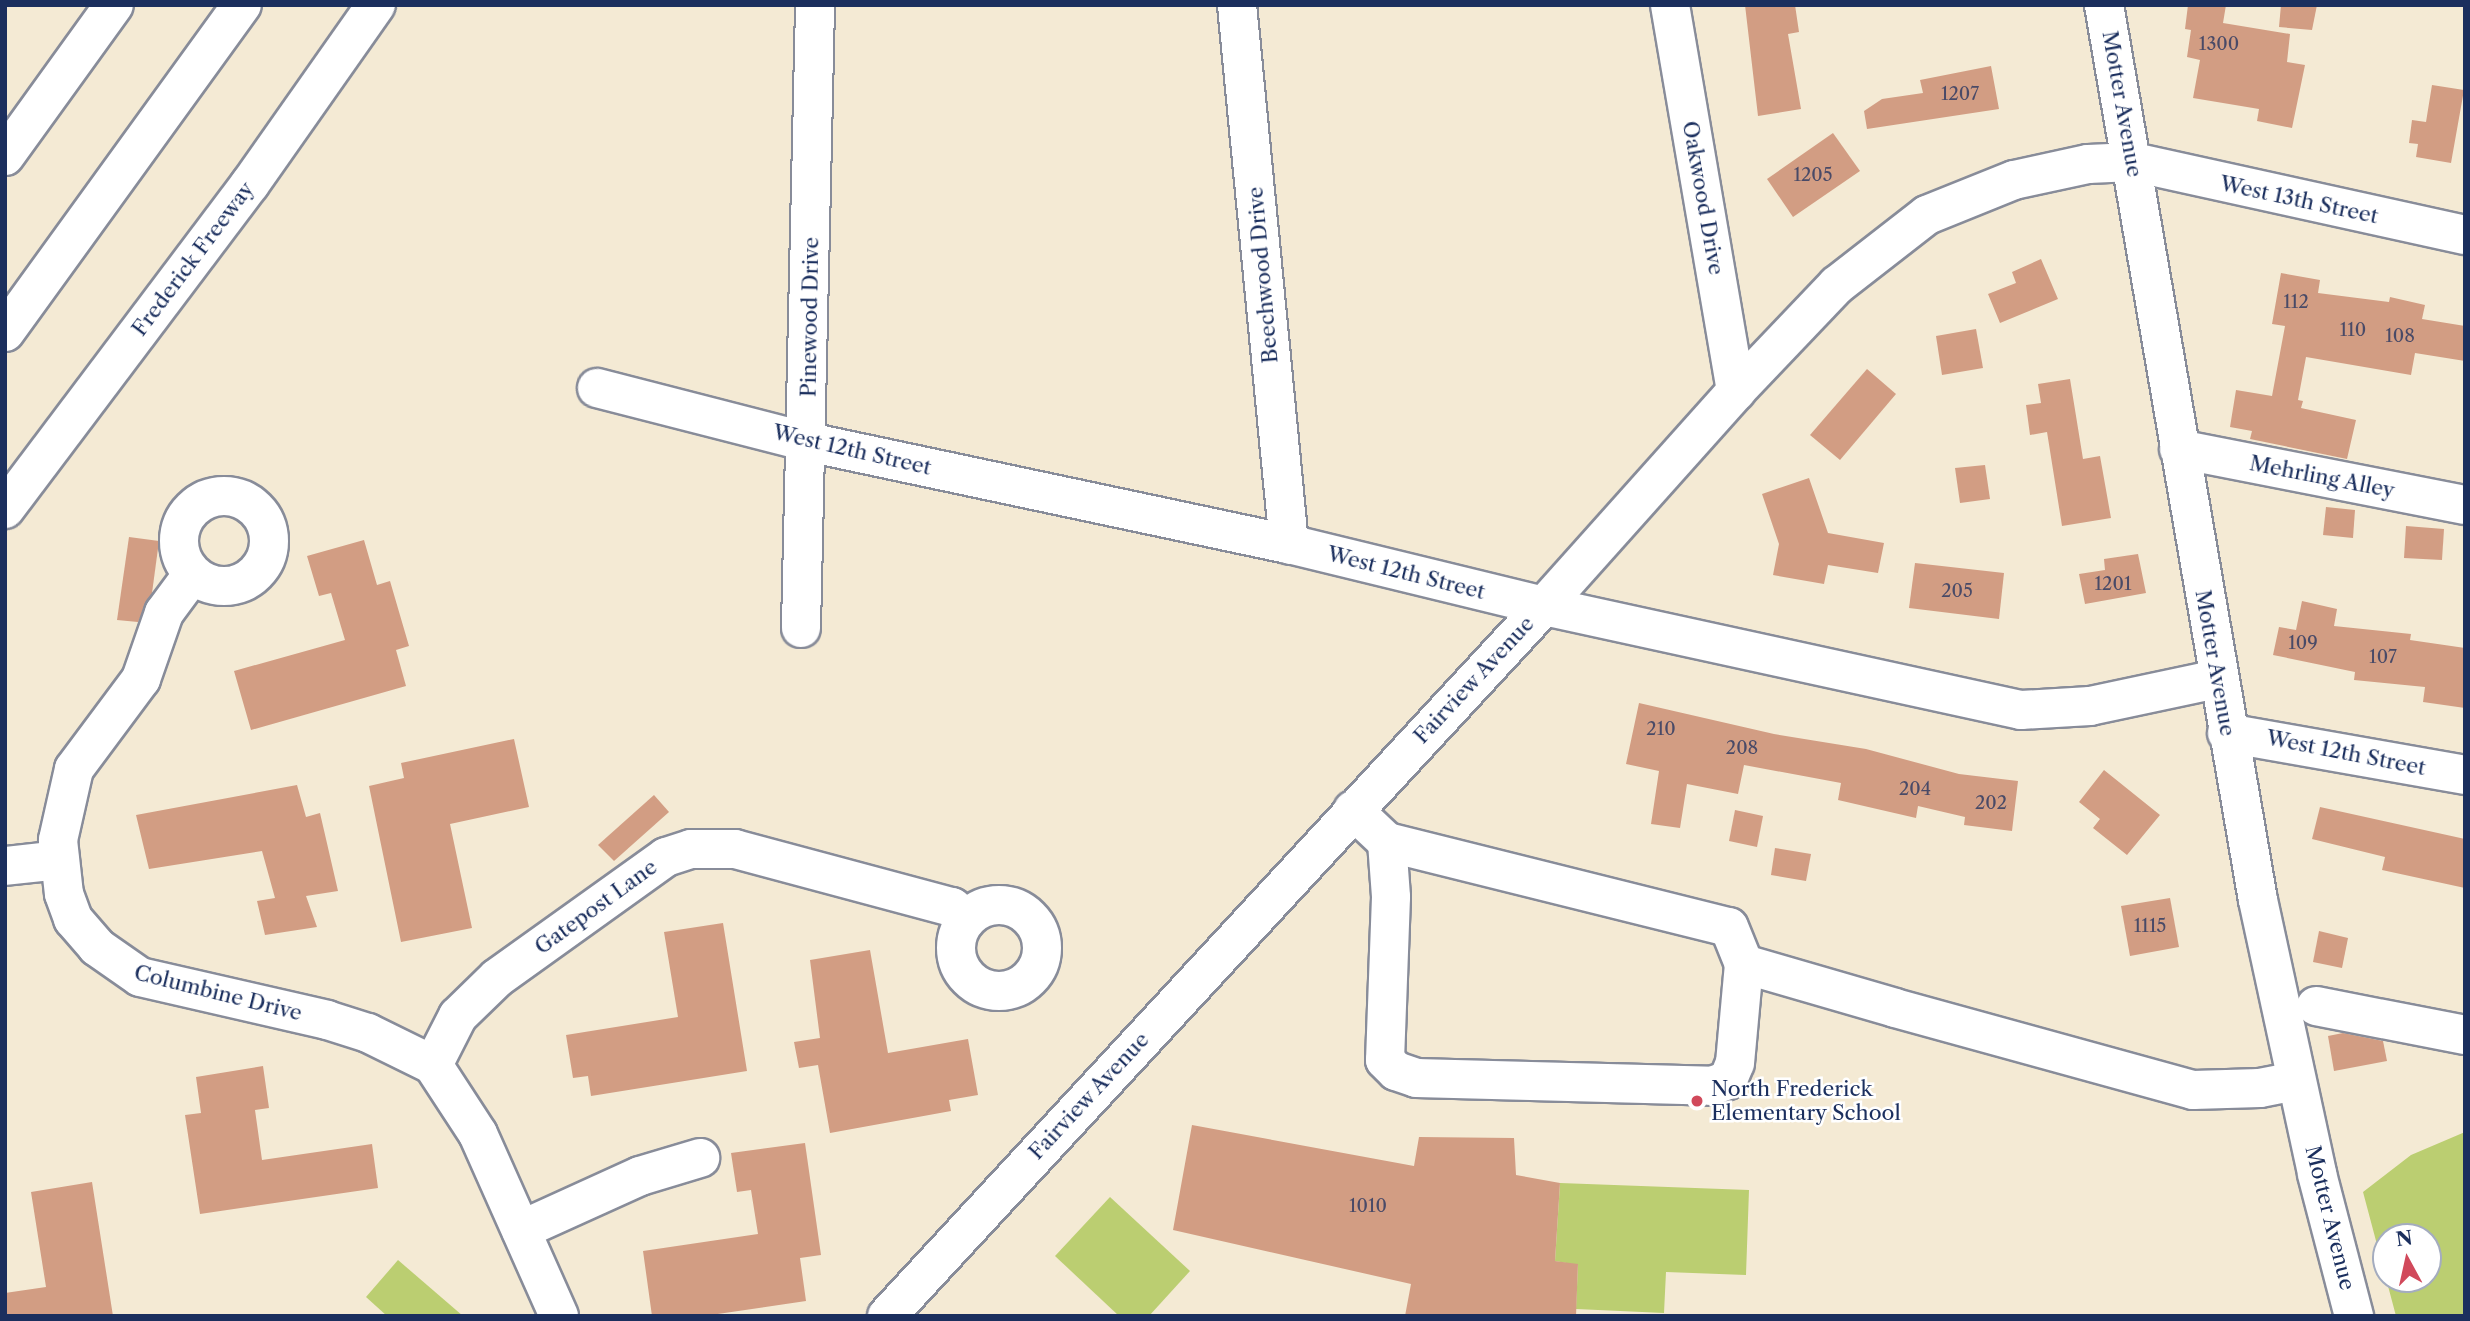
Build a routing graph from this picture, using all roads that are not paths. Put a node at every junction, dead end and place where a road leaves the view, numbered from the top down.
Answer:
1 (114, 5) edge
2 (242, 5) edge
3 (376, 5) edge
4 (815, 5) edge
5 (1237, 5) edge
6 (1670, 5) edge
7 (2104, 5) edge
8 (5, 156) edge
9 (2133, 162) junction
10 (2465, 235) edge
11 (5, 332) edge
12 (597, 388) dead end
13 (1736, 391) junction
14 (808, 442) junction
15 (2179, 449) junction
16 (2465, 505) edge
17 (5, 509) edge
18 (1289, 544) junction
19 (192, 575) dead end
20 (1544, 607) junction
21 (801, 628) dead end
22 (2217, 679) junction
23 (2227, 733) junction
24 (2465, 775) edge
25 (1353, 810) junction
26 (1387, 842) junction
27 (60, 860) junction
28 (5, 866) edge
29 (966, 920) dead end
30 (1744, 964) junction
31 (2316, 1006) dead end
32 (2465, 1035) edge
33 (433, 1065) junction
34 (2296, 1081) junction
35 (700, 1158) dead end
36 (521, 1230) junction
37 (559, 1316) edge
38 (887, 1316) edge
39 (2354, 1316) edge

1 - 8 main road
2 - 11 main road
3 - 17 main road, Frederick Freeway
4 - 14 main road, Pinewood Drive
5 - 18 main road, Beechwood Drive
6 - 13 main road, Oakwood Drive
7 - 9 main road, Motter Avenue
9 - 10 main road, West 13th Street
9 - 13 main road, Fairview Avenue
9 - 15 main road, Motter Avenue
12 - 14 main road, West 12th Street
13 - 20 main road, Fairview Avenue
14 - 18 main road, West 12th Street
14 - 21 main road, Pinewood Drive
15 - 16 main road, Mehrling Alley
15 - 22 main road, Motter Avenue
18 - 20 main road, West 12th Street
19 - 27 main road, Columbine Drive
20 - 22 main road, West 12th Street
20 - 25 main road, Fairview Avenue
22 - 23 main road, Motter Avenue
23 - 24 main road, West 12th Street
23 - 34 main road, Motter Avenue
25 - 26 main road
25 - 38 main road, Fairview Avenue
26 - 30 main road
26 - 30 main road
27 - 28 main road
27 - 33 main road, Columbine Drive
29 - 33 main road, Gatepost Lane
30 - 34 main road
31 - 32 main road
33 - 36 main road
34 - 39 main road, Motter Avenue
35 - 36 main road
36 - 37 main road

